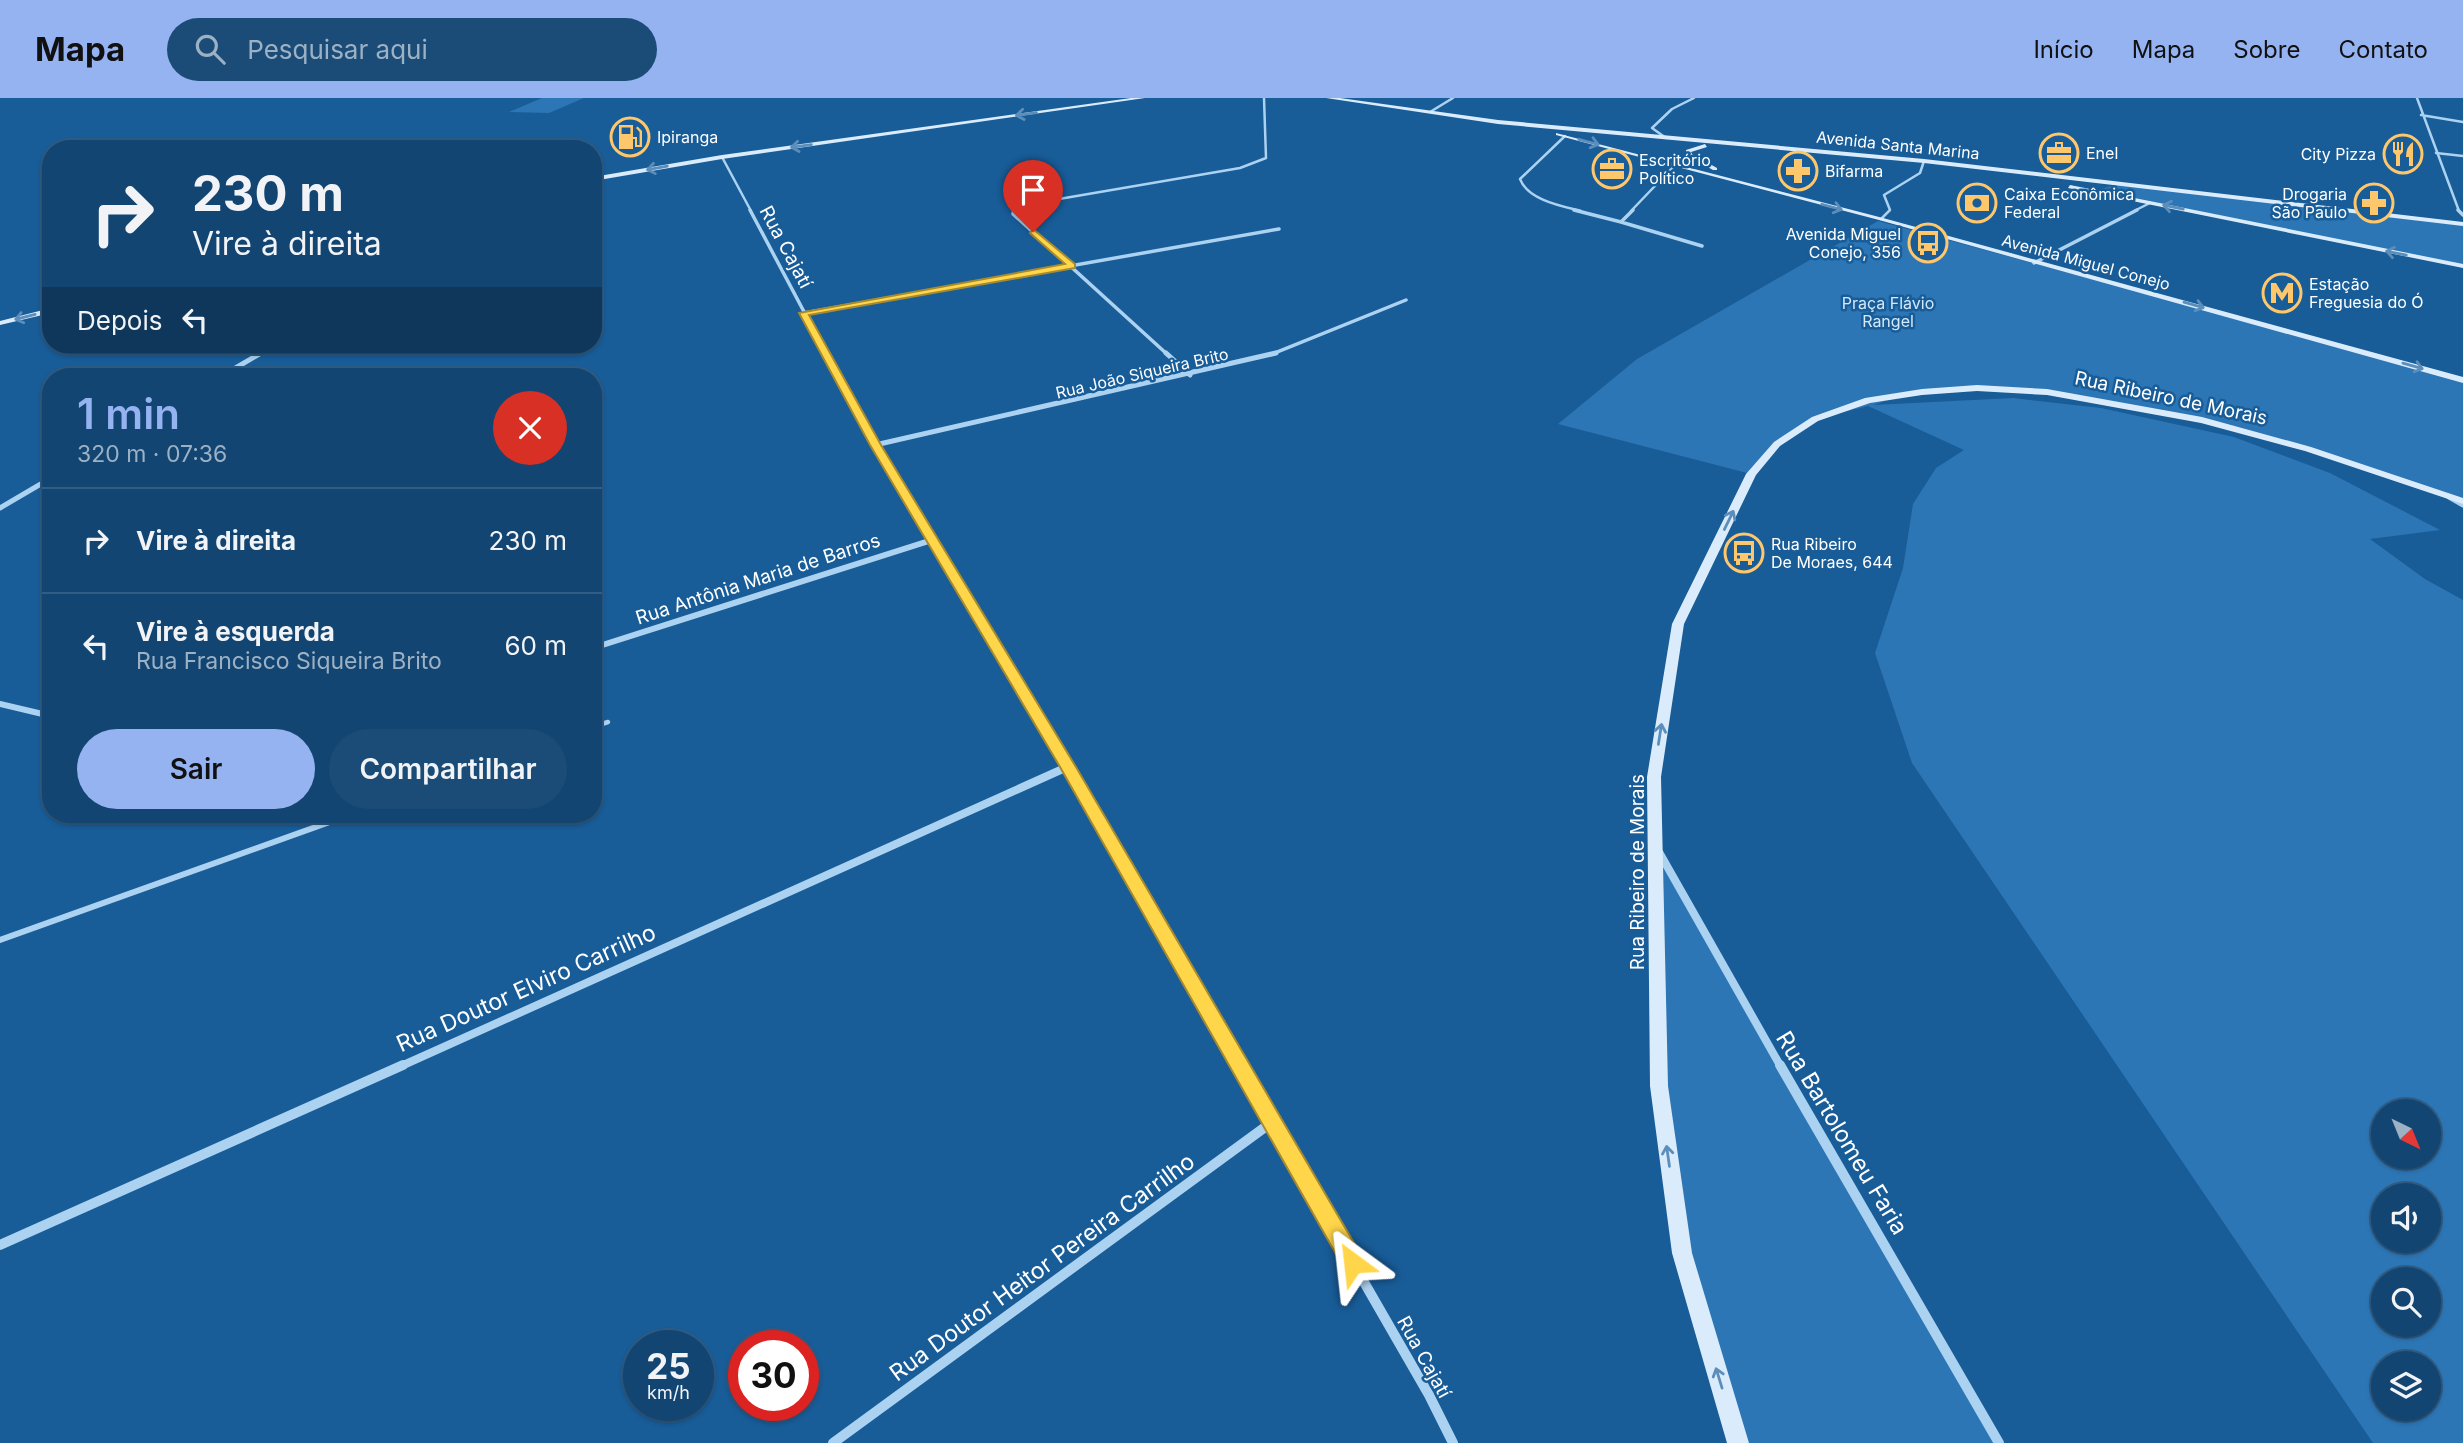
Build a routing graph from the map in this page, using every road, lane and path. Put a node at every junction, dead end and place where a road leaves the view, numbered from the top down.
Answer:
1 (1142, 98) edge
2 (1264, 98) edge
3 (1329, 98) edge
4 (1453, 98) edge
5 (1694, 98) edge
6 (2417, 98) edge
7 (1430, 111) junction
8 (2421, 115) junction
9 (1498, 122) junction
10 (2463, 122) edge
11 (1565, 136) junction
12 (1666, 138) junction
13 (1773, 146) junction
14 (2436, 153) junction
15 (2463, 156) edge
16 (722, 157) junction
17 (1924, 161) junction
18 (1944, 163) junction
19 (1675, 165) junction
20 (602, 177) edge
21 (1741, 183) junction
22 (2150, 203) junction
23 (2463, 215) edge
24 (1881, 219) junction
25 (1621, 222) junction
26 (2463, 224) edge
27 (1279, 229) dead end
28 (1702, 246) dead end
29 (2034, 263) junction
30 (1072, 266) junction
31 (2463, 266) edge
32 (1406, 300) dead end
33 (42, 312) edge
34 (804, 313) junction
35 (0, 323) edge
36 (260, 354) edge
37 (236, 368) edge
38 (1190, 375) junction
39 (2463, 380) edge
40 (875, 445) junction
41 (42, 483) edge
42 (2463, 503) edge
43 (0, 508) edge
44 (932, 540) junction
45 (602, 645) edge
46 (0, 704) edge
47 (42, 714) edge
48 (608, 722) dead end
49 (602, 724) edge
50 (1068, 767) junction
51 (327, 823) edge
52 (1654, 843) junction
53 (0, 940) edge
54 (1272, 1122) junction
55 (0, 1245) edge
56 (833, 1443) edge
57 (1453, 1443) edge
58 (1738, 1443) edge
59 (1999, 1443) edge

1 -> 16 main road
2 - 30 street
3 - 7 main road, Avenida Santa Marina
4 - 7 lane
5 - 12 street
6 - 8 street
7 - 9 main road, Avenida Santa Marina
8 - 10 street
8 - 14 street
9 - 11 main road, Avenida Miguel Conejo
9 - 12 main road, Avenida Santa Marina
11 -> 19 main road, Avenida Miguel Conejo
11 - 25 street
12 - 13 main road, Avenida Santa Marina
13 - 17 main road, Avenida Santa Marina
13 - 21 main road
14 - 15 lane
14 - 23 street
16 -> 20 main road
16 - 34 street, Rua Cajatí
17 - 18 main road, Avenida Santa Marina
17 - 24 lane
18 - 22 main road
18 - 26 main road, Avenida Santa Marina
19 - 21 main road, Avenida Miguel Conejo
19 - 25 street
21 -> 24 main road, Avenida Miguel Conejo
22 - 29 street
31 -> 22 main road
24 - 29 main road, Avenida Miguel Conejo
25 - 28 street
27 - 30 street
29 -> 39 main road, Avenida Miguel Conejo
30 - 34 street
30 - 38 street
32 - 38 street, Rua João Siqueira Brito
33 -> 35 main road
34 - 40 street, Rua Cajatí
36 - 37 street
38 - 40 street, Rua João Siqueira Brito
40 - 44 street, Rua Cajatí
41 - 43 street
52 -> 42 main road, Rua Ribeiro de Morais
44 - 45 street, Rua Antônia Maria de Barros
44 - 50 street, Rua Cajatí
46 - 47 street
48 - 49 lane
50 - 54 street, Rua Cajatí
50 - 55 street, Rua Doutor Elviro Carrilho
51 - 53 lane
58 -> 52 main road, Rua Ribeiro de Morais
52 - 59 street, Rua Bartolomeu Faria
54 - 56 street, Rua Doutor Heitor Pereira Carrilho
54 - 57 street, Rua Cajatí

